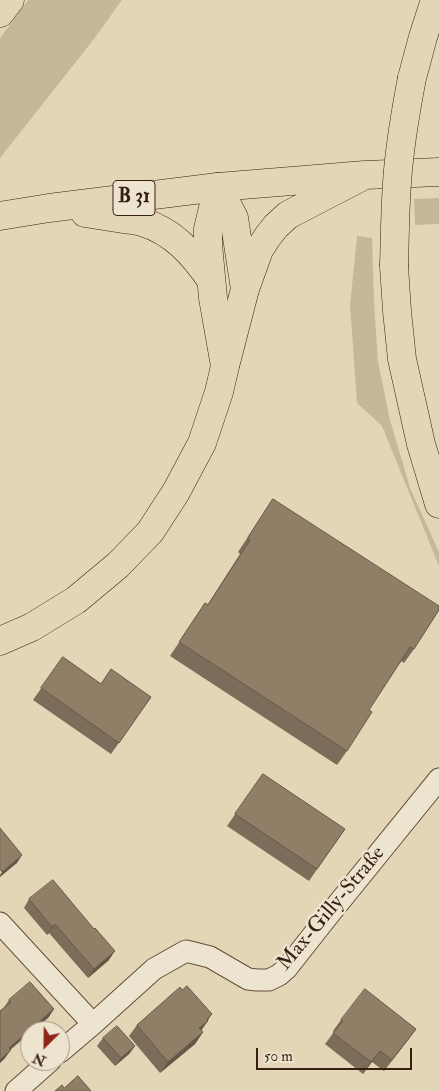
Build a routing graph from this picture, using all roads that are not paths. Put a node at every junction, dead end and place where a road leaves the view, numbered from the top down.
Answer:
1 (10, 0) edge
2 (435, 0) edge
3 (0, 13) edge
4 (439, 172) edge
5 (365, 175) junction
6 (218, 187) junction
7 (48, 208) junction
8 (0, 216) edge
9 (211, 280) junction
10 (245, 289) junction
11 (225, 366) junction
12 (439, 504) edge
13 (0, 641) edge
14 (439, 779) edge
15 (0, 923) edge
16 (93, 1024) junction
17 (70, 1044) edge
18 (39, 1071) edge
19 (16, 1091) edge

1 - 3 main road
2 - 12 main road, bridge
4 - 5 main road, B 31
5 - 6 main road, B 31
5 - 10 main road
6 - 7 main road, B 31
6 - 9 main road
6 - 10 main road
7 - 8 main road, B 31
7 - 9 main road
9 - 11 main road
10 - 11 main road
11 - 13 main road
14 - 16 street, Max-Gilly-Straße
15 - 16 street
16 - 17 street, Max-Gilly-Straße
18 - 19 street

